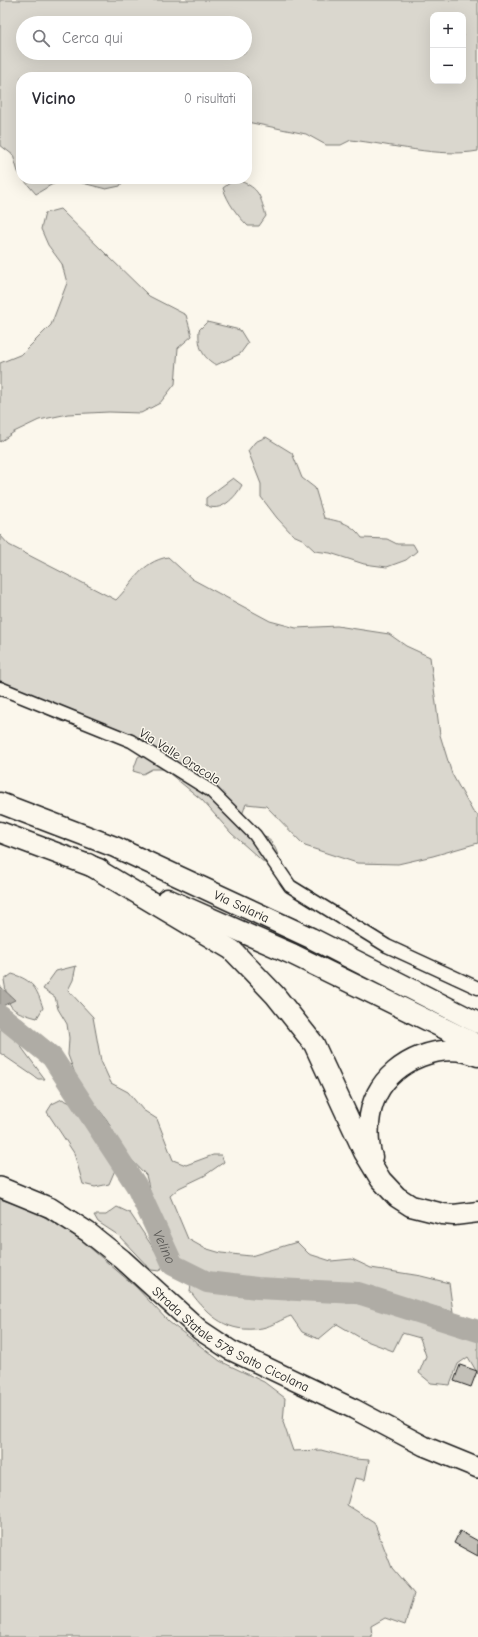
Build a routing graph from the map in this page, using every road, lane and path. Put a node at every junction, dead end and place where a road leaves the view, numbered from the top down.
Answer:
1 (0, 688) edge
2 (0, 803) edge
3 (0, 832) edge
4 (88, 864) junction
5 (311, 938) junction
6 (478, 988) edge
7 (478, 1010) edge
8 (478, 1023) edge
9 (478, 1045) edge
10 (478, 1056) edge
11 (375, 1169) junction
12 (0, 1187) edge
13 (478, 1212) edge
14 (478, 1468) edge

1 - 6 street, Via Valle Oracola
2 - 5 highway, Via Salaria
3 - 4 highway, Via Salaria
4 - 9 highway, Via Salaria
4 - 11 highway
5 - 7 highway
5 - 8 highway, Via Salaria
10 - 11 highway
11 - 13 highway
12 - 14 main road, Strada Statale 578 Salto Cicolana

